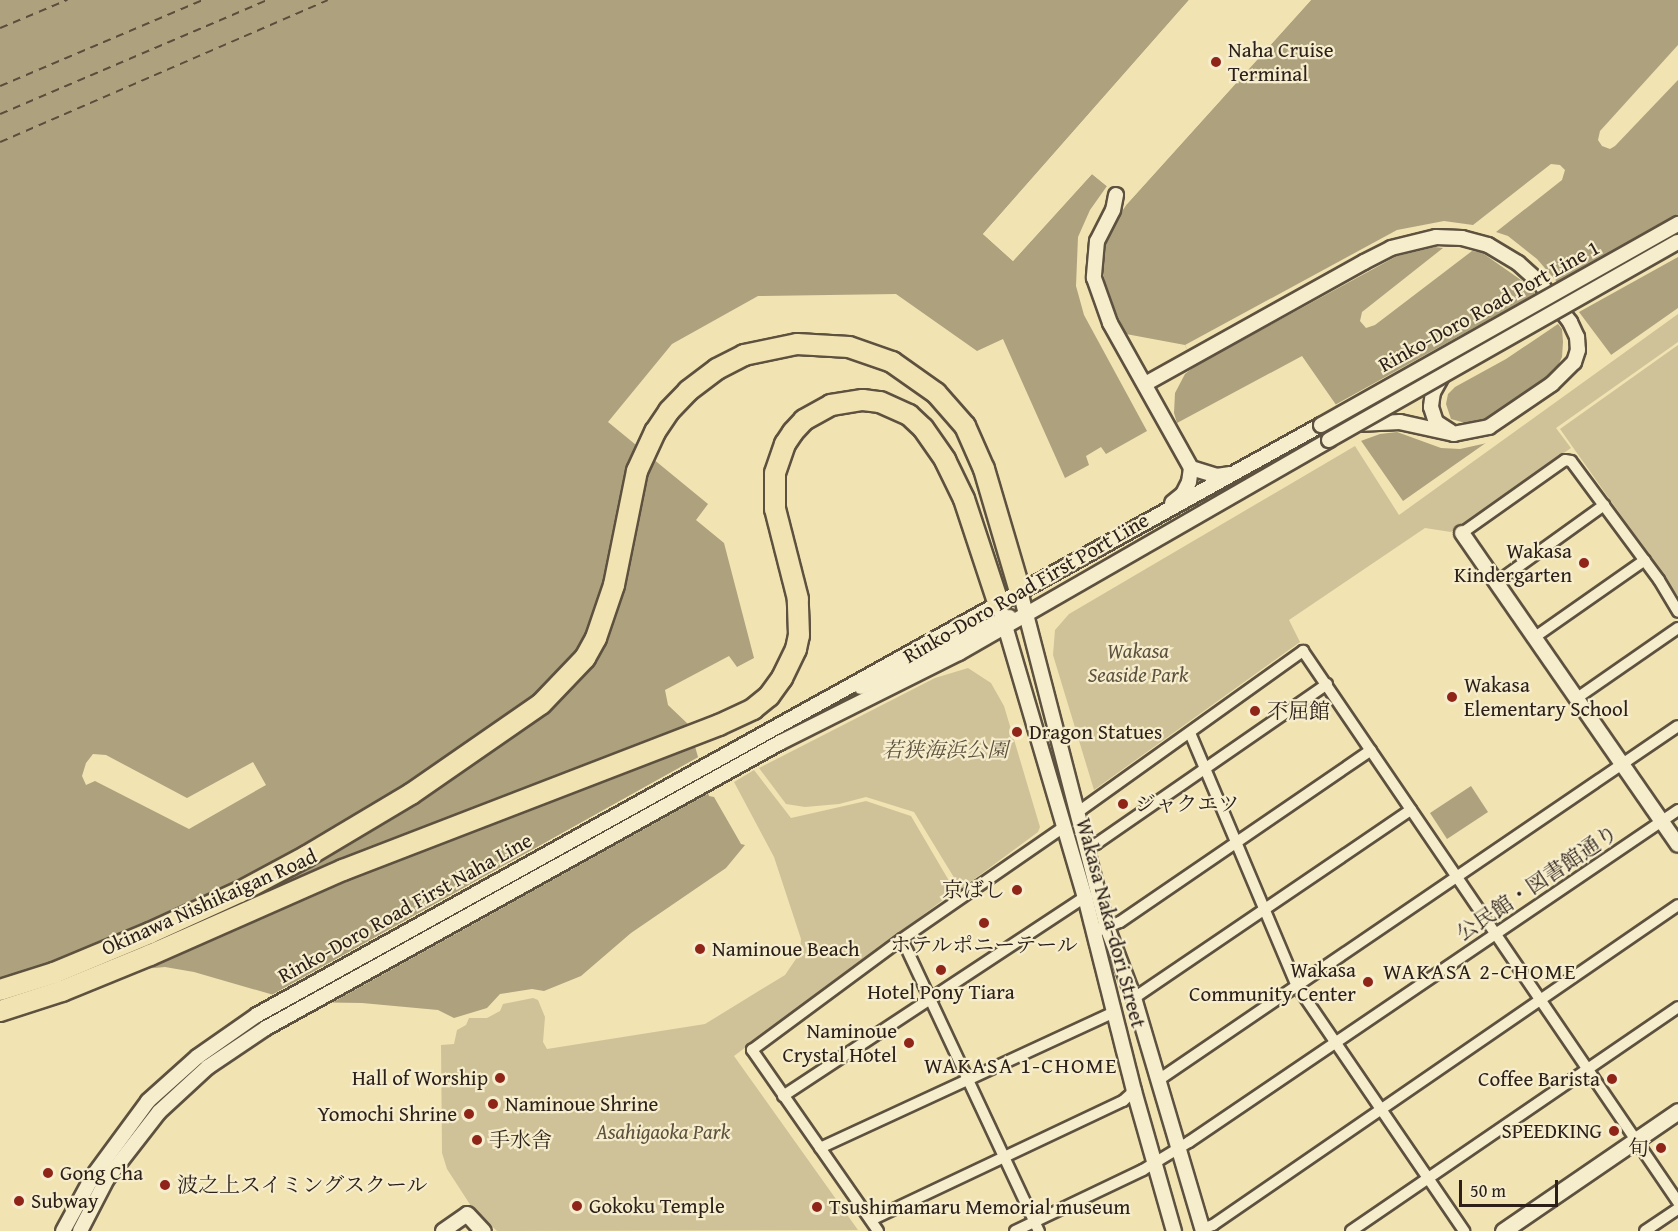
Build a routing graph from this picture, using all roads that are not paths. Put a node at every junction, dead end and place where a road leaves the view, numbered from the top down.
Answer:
1 (1116, 195) dead end
2 (1678, 224) edge
3 (1678, 242) edge
4 (1442, 376) junction
5 (1145, 384) junction
6 (1357, 424) junction
7 (1321, 425) joint
8 (1454, 434) junction
9 (1329, 440) joint
10 (1191, 468) junction
11 (1239, 472) junction
12 (1604, 505) junction
13 (1164, 511) junction
14 (1462, 533) joint
15 (1645, 560) junction
16 (1497, 582) junction
17 (1020, 591) junction
18 (1678, 612) edge
19 (1025, 614) junction
20 (1001, 615) junction
21 (1678, 628) edge
22 (1535, 637) junction
23 (1327, 684) junction
24 (1577, 698) junction
25 (1678, 726) edge
26 (1190, 733) junction
27 (1371, 750) junction
28 (730, 752) joint
29 (1623, 764) junction
30 (738, 765) joint
31 (1205, 770) junction
32 (1411, 810) junction
33 (1678, 810) edge
34 (1078, 812) junction
35 (1662, 822) junction
36 (1064, 826) junction
37 (1236, 843) junction
38 (1678, 846) edge
39 (1086, 848) junction
40 (1456, 877) junction
41 (1085, 897) junction
42 (1678, 905) edge
43 (1265, 910) junction
44 (1101, 929) junction
45 (1496, 935) junction
46 (902, 939) junction
47 (1297, 986) junction
48 (0, 990) edge
49 (929, 998) junction
50 (1134, 998) junction
51 (1540, 999) junction
52 (1678, 1006) edge
53 (0, 1011) edge
54 (1114, 1012) junction
55 (1336, 1043) junction
56 (1586, 1068) junction
57 (967, 1078) junction
58 (1157, 1081) junction
59 (1134, 1091) junction
60 (783, 1096) junction
61 (1381, 1109) junction
62 (1678, 1111) edge
63 (128, 1137) junction
64 (1635, 1140) junction
65 (820, 1148) junction
66 (1178, 1149) junction
67 (1005, 1157) junction
68 (1155, 1164) junction
69 (1428, 1178) junction
70 (1678, 1202) edge
71 (1678, 1209) edge
72 (467, 1214) joint
73 (871, 1220) junction
74 (1037, 1226) edge
75 (1202, 1230) edge
76 (63, 1231) edge
77 (80, 1231) edge
78 (443, 1231) edge
79 (483, 1231) edge
80 (878, 1231) edge
81 (1015, 1231) edge
82 (1174, 1231) edge
83 (1351, 1231) edge
84 (1464, 1231) edge
85 (1503, 1231) edge
86 (1646, 1231) edge

1 - 5 street
2 - 7 street, Rinko-Doro Road Port Line 1, bridge
3 - 4 street, Rinko-Doro Road Port Line 1, bridge
4 - 6 street, Rinko-Doro Road Port Line 1, bridge
4 - 8 street
5 - 8 street, bridge
5 - 10 street
6 - 8 street
6 - 9 street, Rinko-Doro Road Port Line 1, bridge
7 - 11 street, Rinko-Doro Road First Port Line
9 - 19 street, Rinko-Doro Road First Port Line
10 - 11 street
10 - 13 street
11 - 13 street, Rinko-Doro Road First Port Line
12 - 14 street
12 - 15 street
12 - 16 street
13 - 17 street, Rinko-Doro Road First Port Line
14 - 16 street
15 - 18 street
15 - 22 street
16 - 22 street
17 - 19 street, Wakasa Naka-dori Street
17 - 20 street, Rinko-Doro Road First Port Line
17 - 48 highway, Okinawa Nishikaigan Road
19 - 20 street, Rinko-Doro Road First Port Line
19 - 34 street, Wakasa Naka-dori Street
20 - 28 street, Rinko-Doro Road First Port Line
20 - 30 street, Rinko-Doro Road First Port Line
20 - 36 street, Wakasa Naka-dori Street
20 - 53 highway, Okinawa Nishikaigan Road
21 - 24 street
22 - 24 street
23 - 26 street
23 - 27 street
23 - 31 street
24 - 29 street
25 - 29 street
26 - 31 street
26 - 34 street
27 - 32 street
27 - 37 street
28 - 63 street, Rinko-Doro Road First Naha Line
29 - 35 street
29 - 40 street
30 - 63 street, Rinko-Doro Road First Naha Line
31 - 37 street
31 - 39 street
32 - 40 street
32 - 43 street
33 - 35 street, 公民館・図書館通り
34 - 39 street, Wakasa Naka-dori Street
35 - 38 street
35 - 45 street, 公民館・図書館通り
36 - 41 street, Wakasa Naka-dori Street
36 - 46 street
37 - 43 street
37 - 44 street
39 - 44 street, Wakasa Naka-dori Street
40 - 45 street
40 - 47 street
41 - 44 street, Wakasa Naka-dori Street
41 - 49 street
42 - 51 street
43 - 47 street
43 - 50 street
44 - 50 street, Wakasa Naka-dori Street
44 - 54 street, Wakasa Naka-dori Street
45 - 51 street
45 - 55 street, 公民館・図書館通り
46 - 49 street
46 - 60 street
47 - 55 street
47 - 58 street
49 - 57 street
49 - 60 street
50 - 58 street, Wakasa Naka-dori Street
51 - 56 street
51 - 61 street
52 - 56 street
54 - 57 street
54 - 59 street, Wakasa Naka-dori Street
55 - 61 street
55 - 66 street, 公民館・図書館通り
56 - 64 street
56 - 69 street
57 - 65 street
57 - 67 street
58 - 66 street, Wakasa Naka-dori Street
59 - 67 street
59 - 68 street, Wakasa Naka-dori Street
60 - 65 street
61 - 69 street
61 - 75 street
62 - 64 main road
63 - 76 street
63 - 77 street
64 - 70 street
64 - 85 main road
65 - 73 street
66 - 68 street, 公民館・図書館通り
66 - 75 street, Wakasa Naka-dori Street
67 - 73 street
67 - 74 street
68 - 74 street, 公民館・図書館通り
68 - 82 street, Wakasa Naka-dori Street
69 - 83 street
69 - 84 street
71 - 86 street
72 - 78 street
72 - 79 main road
73 - 80 street
74 - 81 street, 公民館・図書館通り

